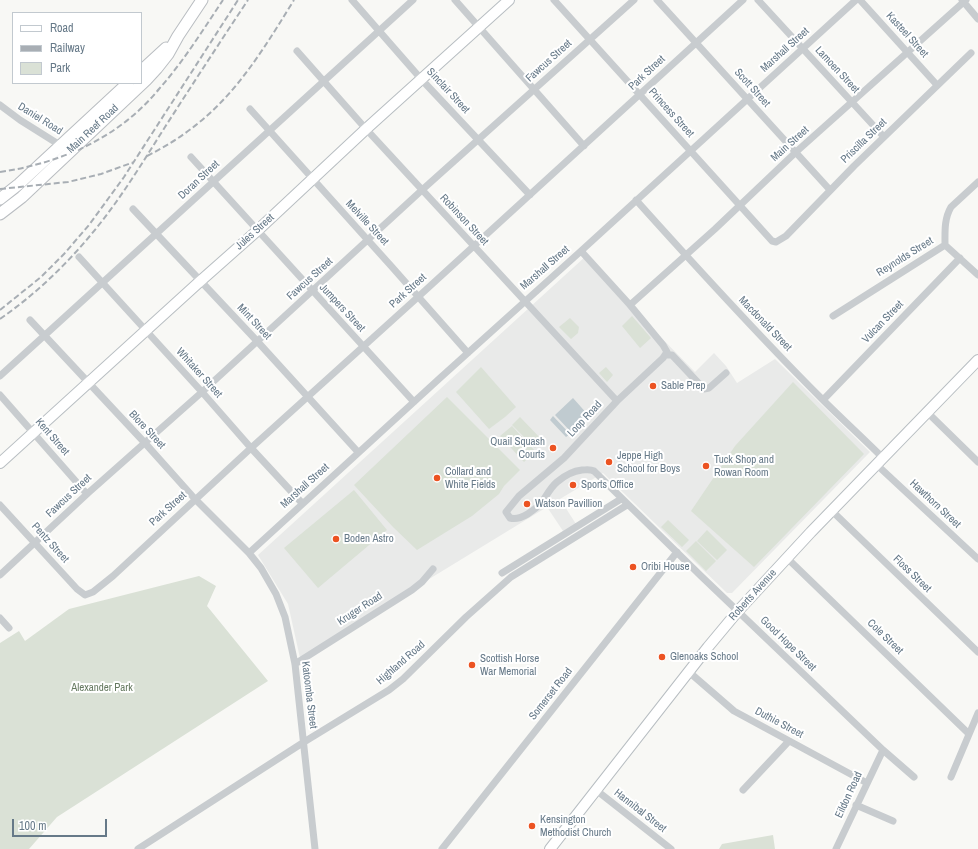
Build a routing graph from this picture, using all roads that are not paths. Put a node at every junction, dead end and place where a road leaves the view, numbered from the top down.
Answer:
1 (202, 0) edge
2 (352, 0) edge
3 (413, 0) edge
4 (455, 0) edge
5 (509, 0) edge
6 (554, 0) edge
7 (634, 0) edge
8 (657, 0) edge
9 (744, 0) edge
10 (758, 0) edge
11 (856, 0) edge
12 (860, 0) edge
13 (964, 1) edge
14 (978, 19) edge
15 (480, 28) junction
16 (379, 31) junction
17 (178, 36) junction
18 (589, 39) junction
19 (696, 43) junction
20 (803, 49) junction
21 (297, 51) dead end
22 (908, 53) junction
23 (971, 53) dead end
24 (142, 70) edge
25 (422, 80) junction
26 (325, 81) junction
27 (142, 83) edge
28 (127, 84) edge
29 (141, 84) edge
30 (937, 85) junction
31 (534, 89) junction
32 (640, 95) junction
33 (747, 99) junction
34 (852, 103) junction
35 (0, 105) edge
36 (250, 109) dead end
37 (366, 129) junction
38 (269, 131) junction
39 (884, 137) junction
40 (478, 140) junction
41 (584, 146) junction
42 (65, 148) junction
43 (690, 151) junction
44 (796, 152) junction
45 (191, 157) dead end
46 (37, 174) junction
47 (313, 180) junction
48 (214, 182) junction
49 (978, 182) edge
50 (422, 190) junction
51 (830, 190) junction
52 (530, 196) junction
53 (0, 199) edge
54 (636, 200) junction
55 (740, 205) junction
56 (133, 209) dead end
57 (0, 214) edge
58 (258, 230) junction
59 (157, 234) junction
60 (369, 240) junction
61 (772, 241) joint
62 (945, 245) junction
63 (474, 246) junction
64 (581, 251) junction
65 (686, 255) junction
66 (79, 257) dead end
67 (960, 258) junction
68 (978, 275) edge
69 (200, 281) junction
70 (103, 283) junction
71 (313, 292) junction
72 (418, 297) junction
73 (524, 302) junction
74 (630, 305) junction
75 (834, 316) dead end
76 (30, 320) dead end
77 (146, 332) junction
78 (44, 336) junction
79 (257, 341) junction
80 (363, 346) junction
81 (468, 353) junction
82 (666, 355) junction
83 (978, 360) edge
84 (726, 373) dead end
85 (0, 376) edge
86 (88, 383) junction
87 (202, 392) junction
88 (0, 395) edge
89 (307, 396) junction
90 (823, 400) junction
91 (617, 401) junction
92 (414, 402) junction
93 (928, 413) junction
94 (33, 433) junction
95 (144, 442) junction
96 (250, 448) junction
97 (358, 452) junction
98 (880, 461) junction
99 (978, 462) edge
100 (0, 463) edge
101 (597, 474) joint
102 (87, 494) junction
103 (621, 499) junction
104 (195, 500) junction
105 (302, 503) junction
106 (0, 505) edge
107 (627, 505) junction
108 (832, 511) junction
109 (34, 543) junction
110 (677, 552) junction
111 (249, 553) junction
112 (787, 558) junction
113 (978, 559) edge
114 (433, 569) dead end
115 (502, 573) dead end
116 (0, 575) edge
117 (85, 595) joint
118 (738, 611) junction
119 (0, 618) edge
120 (9, 628) dead end
121 (978, 652) edge
122 (295, 664) junction
123 (689, 672) junction
124 (978, 712) edge
125 (968, 733) junction
126 (789, 741) junction
127 (304, 742) junction
128 (882, 750) junction
129 (914, 777) dead end
130 (951, 777) dead end
131 (866, 783) junction
132 (596, 790) junction
133 (742, 790) dead end
134 (856, 805) junction
135 (893, 821) dead end
136 (138, 849) edge
137 (315, 849) edge
138 (442, 849) edge
139 (550, 849) edge
140 (671, 849) edge
141 (836, 849) edge

1 - 17 main road, Main Reef Road
2 - 16 street, Sinclair Street
3 - 16 street, Doran Street
4 - 15 street
5 - 15 main road, Jules Street
6 - 18 street, Princess Street
7 - 18 street, Fawcus Street
8 - 19 street, Scott Street
9 - 19 street, Park Street
10 - 20 street, Lamoen Street
11 - 20 street, Marshall Street
12 - 22 street, Kasteel Street
13 - 14 street
13 - 22 street, Main Street
15 - 25 main road, Jules Street
15 - 31 street
16 - 25 street, Sinclair Street
16 - 26 street, Doran Street
17 - 24 main road, Main Reef Road
17 - 27 main road, Main Reef Road
18 - 31 street, Fawcus Street
18 - 32 street, Princess Street
19 - 32 street, Park Street
19 - 33 street, Scott Street
20 - 33 street, Marshall Street
20 - 34 street, Lamoen Street
21 - 26 street, Robinson Street
22 - 30 street, Kasteel Street
22 - 34 street, Main Street
23 - 30 street, Priscilla Street
25 - 37 main road, Jules Street
25 - 40 street, Sinclair Street
26 - 37 street, Robinson Street
26 - 38 street, Doran Street
28 - 42 main road, Main Reef Road
29 - 42 main road, Main Reef Road
30 - 39 street, Priscilla Street
31 - 40 street, Fawcus Street
31 - 41 street
32 - 41 street, Park Street
32 - 43 street, Princess Street
33 - 43 street, Marshall Street
33 - 44 street, Scott Street
34 - 39 street, Lamoen Street
34 - 44 street, Main Street
35 - 42 street, Daniel Road
36 - 38 street, Melville Street
37 - 47 main road, Jules Street
37 - 50 street, Robinson Street
38 - 47 street, Melville Street
38 - 48 street, Doran Street
39 - 51 street, Priscilla Street
40 - 50 street, Fawcus Street
40 - 52 street, Sinclair Street
41 - 52 street, Park Street
42 - 46 main road, Main Reef Road
43 - 54 street, Marshall Street
43 - 55 street, Princess Street
44 - 51 street, Scott Street
44 - 55 street, Main Street
45 - 48 street, Jumpers Street
46 - 53 main road, Main Reef Road
46 - 57 main road, Main Reef Road
47 - 58 main road, Jules Street
47 - 60 street, Melville Street
48 - 58 street, Jumpers Street
48 - 59 street, Doran Street
49 - 62 street, Reynolds Street
50 - 60 street, Fawcus Street
50 - 63 street, Robinson Street
51 - 61 street, Priscilla Street
52 - 63 street, Park Street
54 - 64 street, Marshall Street
54 - 65 street, Macdonald Street
55 - 61 street, Princess Street
55 - 65 street, Main Street
56 - 59 street, Mint Street
58 - 69 main road, Jules Street
58 - 71 street, Jumpers Street
59 - 69 street, Mint Street
59 - 70 street, Doran Street
60 - 71 street, Fawcus Street
60 - 72 street, Melville Street
62 - 67 street
62 - 75 street, Reynolds Street
63 - 72 street, Park Street
63 - 73 street, Robinson Street
64 - 73 street, Marshall Street
64 - 74 street
65 - 74 street, Main Street
65 - 90 street, Macdonald Street
66 - 70 street, Whitaker Street
67 - 68 street
67 - 90 street, Vulcan Street
69 - 77 main road, Jules Street
69 - 79 street, Mint Street
70 - 77 street, Whitaker Street
70 - 78 street, Doran Street
71 - 79 street, Fawcus Street
71 - 80 street, Jumpers Street
72 - 80 street, Park Street
72 - 81 street, Melville Street
73 - 81 street, Marshall Street
73 - 91 street, Robinson Street
74 - 82 street
76 - 78 street, Blore Street
77 - 86 main road, Jules Street
77 - 87 street, Whitaker Street
78 - 85 street, Doran Street
78 - 86 street, Blore Street
79 - 87 street, Fawcus Street
79 - 89 street, Mint Street
80 - 89 street, Park Street
80 - 92 street, Jumpers Street
81 - 92 street, Marshall Street
82 - 84 street
82 - 91 street, Loop Road
83 - 93 main road, Roberts Avenue
86 - 94 main road, Jules Street
86 - 95 street, Blore Street
87 - 95 street, Fawcus Street
87 - 96 street, Whitaker Street
88 - 94 street, Kent Street
89 - 96 street, Park Street
89 - 97 street, Mint Street
90 - 98 street, Macdonald Street
91 - 101 street, Loop Road
92 - 97 street, Marshall Street
93 - 98 main road, Roberts Avenue
93 - 99 street
94 - 100 main road, Jules Street
94 - 102 street, Kent Street
95 - 102 street, Fawcus Street
95 - 104 street, Blore Street
96 - 104 street, Park Street
96 - 105 street, Whitaker Street
97 - 105 street, Marshall Street
98 - 108 main road, Roberts Avenue
98 - 113 street, Hawthorn Street
101 - 103 street, Good Hope Street
102 - 109 street, Fawcus Street
103 - 107 street, Good Hope Street
103 - 115 street
104 - 111 street, Blore Street
104 - 117 street, Park Street
105 - 111 street, Marshall Street
106 - 109 street, Pentz Street
107 - 110 street, Good Hope Street
107 - 127 street, Highland Road
108 - 112 main road, Roberts Avenue
108 - 121 street, Floss Street
109 - 116 street, Fawcus Street
109 - 117 street, Pentz Street
110 - 118 street, Good Hope Street
110 - 138 street, Somerset Road
111 - 122 street, Katoomba Street
112 - 118 main road, Roberts Avenue
112 - 125 street, Cole Street
114 - 122 street, Kruger Road
118 - 123 main road, Roberts Avenue
118 - 128 street, Good Hope Street
119 - 120 street
122 - 127 street, Katoomba Street
123 - 126 street, Duthie Street
123 - 132 main road, Roberts Avenue
124 - 125 street
125 - 130 street
126 - 131 street, Duthie Street
126 - 133 street
127 - 136 street, Highland Road
127 - 137 street, Katoomba Street
128 - 129 street, Good Hope Street
128 - 131 street, Eildon Road
131 - 134 street, Eildon Road
132 - 139 main road, Roberts Avenue
132 - 140 street, Hannibal Street
134 - 135 street
134 - 141 street, Eildon Road

